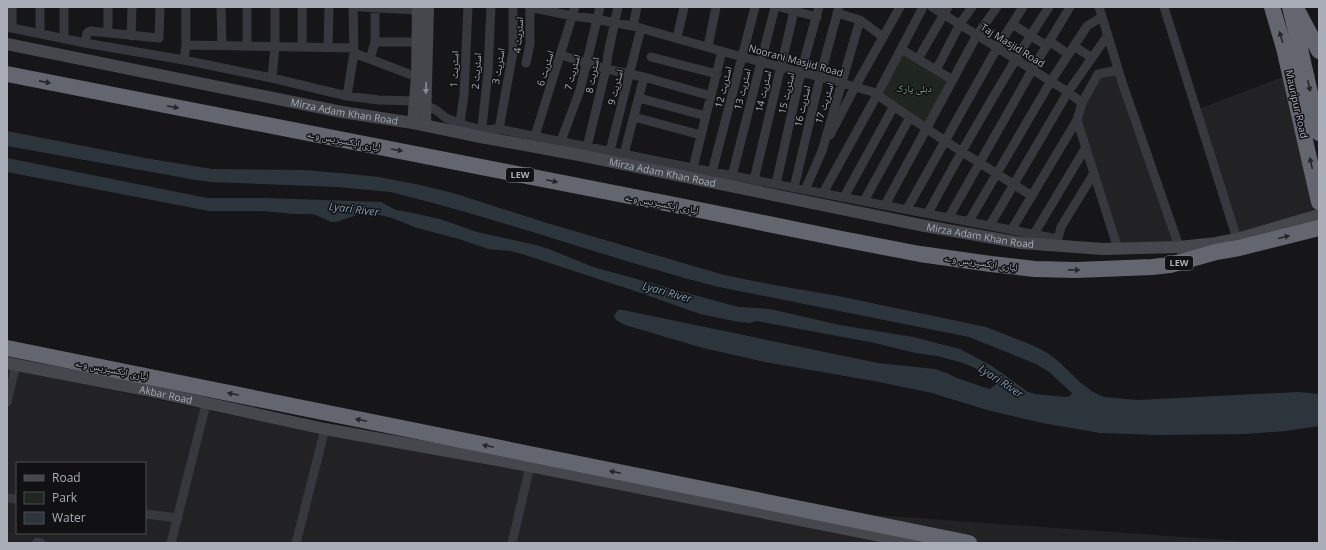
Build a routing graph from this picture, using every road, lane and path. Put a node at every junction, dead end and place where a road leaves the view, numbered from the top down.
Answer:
1 (12, 7) edge
2 (40, 7) edge
3 (64, 7) edge
4 (108, 7) edge
5 (132, 7) edge
6 (160, 7) edge
7 (186, 7) edge
8 (222, 7) edge
9 (247, 7) edge
10 (275, 7) edge
11 (302, 7) edge
12 (329, 7) edge
13 (353, 7) edge
14 (360, 7) edge
15 (375, 7) edge
16 (468, 7) edge
17 (490, 7) edge
18 (513, 7) edge
19 (530, 7) edge
20 (575, 7) edge
21 (600, 7) edge
22 (618, 7) edge
23 (637, 7) edge
24 (684, 7) edge
25 (716, 7) edge
26 (755, 7) edge
27 (775, 7) edge
28 (780, 7) edge
29 (819, 7) edge
30 (900, 7) edge
31 (923, 7) edge
32 (932, 7) edge
33 (972, 7) edge
34 (997, 7) edge
35 (1024, 7) edge
36 (1049, 7) edge
37 (1070, 7) edge
38 (1099, 7) edge
39 (1164, 7) edge
40 (1272, 7) edge
41 (1290, 7) edge
42 (1295, 7) edge
43 (421, 8) edge
44 (547, 9) edge
45 (795, 9) edge
46 (838, 10) edge
47 (945, 11) edge
48 (572, 16) junction
49 (817, 17) junction
50 (1102, 17) junction
51 (597, 20) junction
52 (860, 20) junction
53 (615, 23) junction
54 (960, 24) junction
55 (1012, 24) junction
56 (10, 27) edge
57 (637, 27) junction
58 (108, 33) junction
59 (40, 34) junction
60 (977, 35) junction
61 (1030, 35) junction
62 (1108, 35) junction
63 (131, 36) junction
64 (883, 37) junction
65 (64, 38) junction
66 (677, 38) junction
67 (375, 42) junction
68 (418, 42) junction
69 (85, 43) junction
70 (1048, 43) junction
71 (7, 44) edge
72 (186, 45) junction
73 (222, 45) junction
74 (247, 46) junction
75 (1074, 46) junction
76 (275, 47) junction
77 (302, 47) junction
78 (708, 47) junction
79 (328, 48) junction
80 (997, 48) junction
81 (901, 49) junction
82 (354, 51) junction
83 (722, 51) junction
84 (1319, 51) edge
85 (1068, 54) junction
86 (561, 55) junction
87 (651, 57) dead end
88 (742, 57) junction
89 (1092, 58) junction
90 (370, 59) junction
91 (918, 59) junction
92 (1015, 59) junction
93 (184, 60) junction
94 (587, 62) junction
95 (760, 62) junction
96 (526, 63) dead end
97 (780, 67) junction
98 (606, 68) junction
99 (936, 70) junction
100 (1032, 70) junction
101 (1118, 70) junction
102 (802, 72) junction
103 (7, 74) edge
104 (630, 74) junction
105 (717, 74) junction
106 (417, 77) junction
107 (820, 77) junction
108 (272, 78) junction
109 (644, 78) junction
110 (953, 80) junction
111 (1051, 81) junction
112 (842, 83) junction
113 (855, 87) junction
114 (1068, 92) junction
115 (877, 95) junction
116 (348, 96) junction
117 (711, 96) junction
118 (639, 98) junction
119 (420, 103) junction
120 (1082, 103) junction
121 (894, 106) junction
122 (706, 116) junction
123 (634, 117) junction
124 (910, 117) junction
125 (1077, 120) junction
126 (419, 124) junction
127 (459, 128) junction
128 (927, 128) junction
129 (499, 129) junction
130 (1319, 133) edge
131 (481, 134) junction
132 (827, 134) junction
133 (701, 135) junction
134 (535, 136) junction
135 (561, 141) junction
136 (945, 141) junction
137 (587, 147) junction
138 (1086, 147) junction
139 (962, 151) junction
140 (610, 152) junction
141 (624, 154) junction
142 (980, 163) junction
143 (693, 168) junction
144 (712, 172) junction
145 (1094, 173) junction
146 (997, 174) junction
147 (732, 176) junction
148 (754, 180) junction
149 (776, 184) junction
150 (1014, 185) junction
151 (794, 188) junction
152 (805, 190) junction
153 (823, 193) junction
154 (1032, 196) junction
155 (844, 197) junction
156 (864, 201) junction
157 (1319, 202) edge
158 (885, 205) junction
159 (907, 209) junction
160 (928, 213) junction
161 (1319, 215) edge
162 (950, 218) junction
163 (970, 221) junction
164 (990, 225) junction
165 (1319, 228) edge
166 (1012, 229) junction
167 (1034, 234) junction
168 (1237, 239) junction
169 (1057, 242) junction
170 (1118, 249) junction
171 (1181, 254) junction
172 (7, 348) edge
173 (12, 364) edge
174 (7, 402) edge
175 (206, 404) junction
176 (325, 430) junction
177 (530, 466) junction
178 (146, 514) edge
179 (178, 518) junction
180 (171, 543) edge
181 (296, 543) edge
182 (512, 543) edge
183 (916, 543) edge
184 (969, 543) edge

1 - 56 street
2 - 59 street
3 - 65 street
4 - 58 street
5 - 63 street
6 - 63 street
7 - 72 street
8 - 73 street
9 - 74 street
10 - 76 street
11 - 77 street
12 - 79 street
13 - 82 street
14 - 15 street
15 - 43 street
15 - 67 street
16 - 127 street, اسٹریٹ 1
17 - 131 street, اسٹریٹ 2
18 - 129 street, اسٹریٹ 3
19 - 44 street, Noorani Masjid Road
19 - 96 street, اسٹریٹ 4
20 - 48 street, اسٹریٹ 6
21 - 51 street, اسٹریٹ 7
22 - 53 street, اسٹریٹ 8
23 - 57 street, اسٹریٹ 9
24 - 66 street
25 - 78 street
26 - 88 street, اسٹریٹ 12
27 - 95 street, اسٹریٹ 13
28 - 45 street
29 - 49 street, اسٹریٹ 15
30 - 64 street
31 - 81 street
32 - 47 street, Taj Masjid Road
33 - 54 street
34 - 60 street
35 - 55 street
36 - 61 street
37 - 70 street
38 - 50 street
39 - 168 street
157 -> 40 highway, Mauripur Road
41 -> 130 highway, Mauripur Road
42 - 84 highway
43 - 68 main road
43 -> 119 main road
44 - 48 street, Noorani Masjid Road
45 - 49 street
45 - 97 street, اسٹریٹ 14
46 - 52 street
46 - 107 street, اسٹریٹ 16
47 - 54 street, Taj Masjid Road
47 - 91 street
48 - 51 street, Noorani Masjid Road
48 - 86 street, اسٹریٹ 6
49 - 102 street, اسٹریٹ 15
50 - 62 street
50 - 75 street
51 - 53 street, Noorani Masjid Road
51 - 94 street, اسٹریٹ 7
52 - 64 street
52 - 112 street, اسٹریٹ 17
53 - 57 street, Noorani Masjid Road
53 - 98 street, اسٹریٹ 8
54 - 60 street, Taj Masjid Road
54 - 99 street
55 - 61 street
55 - 80 street
56 - 59 street
57 - 66 street, Noorani Masjid Road
57 - 104 street, اسٹریٹ 9
58 - 63 street
58 - 69 street
59 - 65 street
60 - 80 street, Taj Masjid Road
60 - 110 street
61 - 70 street
61 - 92 street
62 - 89 street
62 - 101 street
64 - 113 street
65 - 69 street
66 - 78 street, Noorani Masjid Road
67 - 68 street
67 - 90 street
68 - 106 main road
69 - 93 street
70 - 85 street
70 - 100 street
71 - 126 main road, Mirza Adam Khan Road
72 - 73 street
72 - 93 street
73 - 74 street
74 - 76 street
75 - 85 street
75 - 89 street
76 - 77 street
76 - 108 street
77 - 79 street
78 - 83 street, Noorani Masjid Road
79 - 82 street
80 - 92 street, Taj Masjid Road
80 - 136 street
81 - 91 street
81 - 115 street
82 - 90 street
82 - 116 street
83 - 88 street, Noorani Masjid Road
83 - 105 street
85 - 111 street
86 - 94 street
86 - 134 street, اسٹریٹ 6
87 - 105 street
88 - 95 street, Noorani Masjid Road
88 - 144 street, اسٹریٹ 12
89 - 114 street
90 - 106 street
91 - 99 street
92 - 100 street, Taj Masjid Road
92 - 139 street
93 - 108 street
94 - 98 street
94 - 135 street, اسٹریٹ 7
95 - 97 street, Noorani Masjid Road
95 - 147 street, اسٹریٹ 13
97 - 102 street, Noorani Masjid Road
97 - 148 street, اسٹریٹ 14
98 - 104 street
98 - 137 street, اسٹریٹ 8
99 - 110 street
100 - 111 street, Taj Masjid Road
100 - 142 street
101 - 120 street
101 - 171 street
102 - 107 street, Noorani Masjid Road
102 - 149 street, اسٹریٹ 15
103 -> 171 highway, لیاری ایکسپریس وے / LEW
104 - 109 street
104 - 140 street, اسٹریٹ 9
105 - 117 street
106 - 119 main road
107 - 112 street, Noorani Masjid Road
107 - 151 street, اسٹریٹ 16
108 - 116 street
109 - 117 street
109 - 118 street
110 - 128 street
111 - 114 street, Taj Masjid Road
111 - 146 street
112 - 113 street, Noorani Masjid Road
112 - 132 street, اسٹریٹ 17
113 - 115 street, Noorani Masjid Road
113 - 132 street
114 - 120 street, Taj Masjid Road
114 - 150 street
115 - 121 street, Noorani Masjid Road
115 - 153 street
116 - 119 street
117 - 122 street
118 - 122 street
118 - 123 street
119 - 126 main road
119 - 127 street
120 - 125 street
121 - 124 street, Noorani Masjid Road
121 - 155 street
122 - 133 street
123 - 133 street
123 - 141 street
124 - 128 street, Noorani Masjid Road
124 - 156 street
125 - 138 street
125 - 154 street
126 - 127 main road, Mirza Adam Khan Road
127 - 131 main road, Mirza Adam Khan Road
128 - 136 street, Noorani Masjid Road
128 - 158 street
129 - 131 street
129 - 134 street
131 - 169 main road, Mirza Adam Khan Road
132 - 152 street, اسٹریٹ 17
133 - 143 street
134 - 135 street
135 - 137 street
136 - 139 street, Noorani Masjid Road
136 - 159 street
137 - 140 street
138 - 145 street
138 - 167 street
139 - 142 street, Noorani Masjid Road
139 - 160 street
140 - 141 street
141 - 143 street
142 - 146 street, Noorani Masjid Road
142 - 162 street
143 - 144 street
144 - 147 street
145 - 169 street
145 - 170 street
146 - 150 street, Noorani Masjid Road
146 - 163 street
147 - 148 street
148 - 149 street
149 - 151 street
150 - 154 street, Noorani Masjid Road
150 - 164 street
151 - 152 street
152 - 153 street
153 - 155 street
154 - 166 street
155 - 156 street
156 - 158 street
158 - 159 street
159 - 160 street
160 - 162 street
161 - 168 main road, Mirza Adam Khan Road
162 - 163 street
163 - 164 street
164 - 166 street
171 -> 165 highway, لیاری ایکسپریس وے / LEW
166 - 167 street
167 - 169 street
168 - 171 main road, Mirza Adam Khan Road
169 - 170 main road, Mirza Adam Khan Road
170 - 171 main road, Mirza Adam Khan Road
184 -> 172 highway, لیاری ایکسپریس وے
173 - 174 street
173 - 175 main road, Akbar Road
175 - 176 main road, Akbar Road
175 - 179 street
176 - 177 main road, Akbar Road
176 - 181 street
177 - 182 street
177 - 183 main road, Akbar Road
178 - 179 street
179 - 180 street

